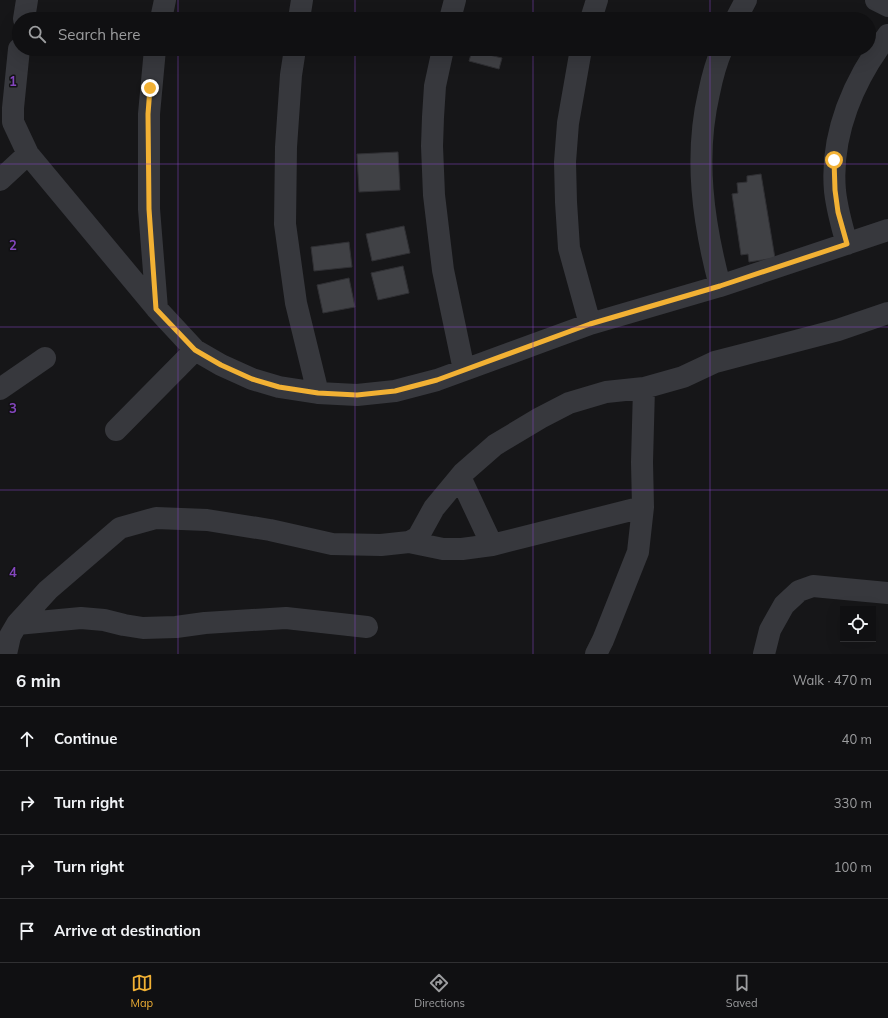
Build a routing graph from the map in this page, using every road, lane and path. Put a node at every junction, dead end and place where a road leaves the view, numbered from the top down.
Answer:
1 (27, 0) edge
2 (165, 0) edge
3 (302, 0) edge
4 (455, 0) edge
5 (597, 0) edge
6 (746, 0) edge
7 (876, 0) edge
8 (888, 6) edge
9 (25, 12) edge
10 (162, 12) edge
11 (300, 12) edge
12 (452, 12) edge
13 (593, 12) edge
14 (740, 12) edge
15 (888, 35) edge
16 (876, 53) edge
17 (18, 56) edge
18 (153, 56) edge
19 (294, 56) edge
20 (441, 56) edge
21 (580, 56) edge
22 (720, 56) edge
23 (874, 56) edge
24 (28, 154) junction
25 (0, 180) edge
26 (888, 230) edge
27 (847, 244) junction
28 (720, 286) junction
29 (156, 309) junction
30 (888, 313) edge
31 (590, 324) junction
32 (195, 350) junction
33 (45, 358) dead end
34 (464, 370) junction
35 (644, 388) junction
36 (0, 389) edge
37 (318, 393) junction
38 (116, 430) dead end
39 (460, 477) junction
40 (643, 507) junction
41 (409, 542) junction
42 (492, 545) junction
43 (888, 593) edge
44 (17, 624) junction
45 (367, 627) dead end
46 (6, 654) edge
47 (596, 654) edge
48 (764, 654) edge

1 - 9 street
2 - 10 street
3 - 11 street
4 - 12 street
5 - 13 street
6 - 14 street
7 - 8 street
15 - 16 street
17 - 24 street
18 - 29 street
19 - 37 street
20 - 34 street
21 - 31 street
22 - 28 street
23 - 27 street
24 - 25 street
24 - 29 street
26 - 27 street
27 - 28 street
28 - 31 street
29 - 32 street
30 - 35 street
31 - 34 street
32 - 37 street
32 - 38 street
33 - 36 street
34 - 37 street
35 - 39 street
35 - 40 street
39 - 41 street
39 - 42 street
40 - 42 street
40 - 47 street
41 - 42 street
41 - 44 street
43 - 48 street
44 - 45 street
44 - 46 street

